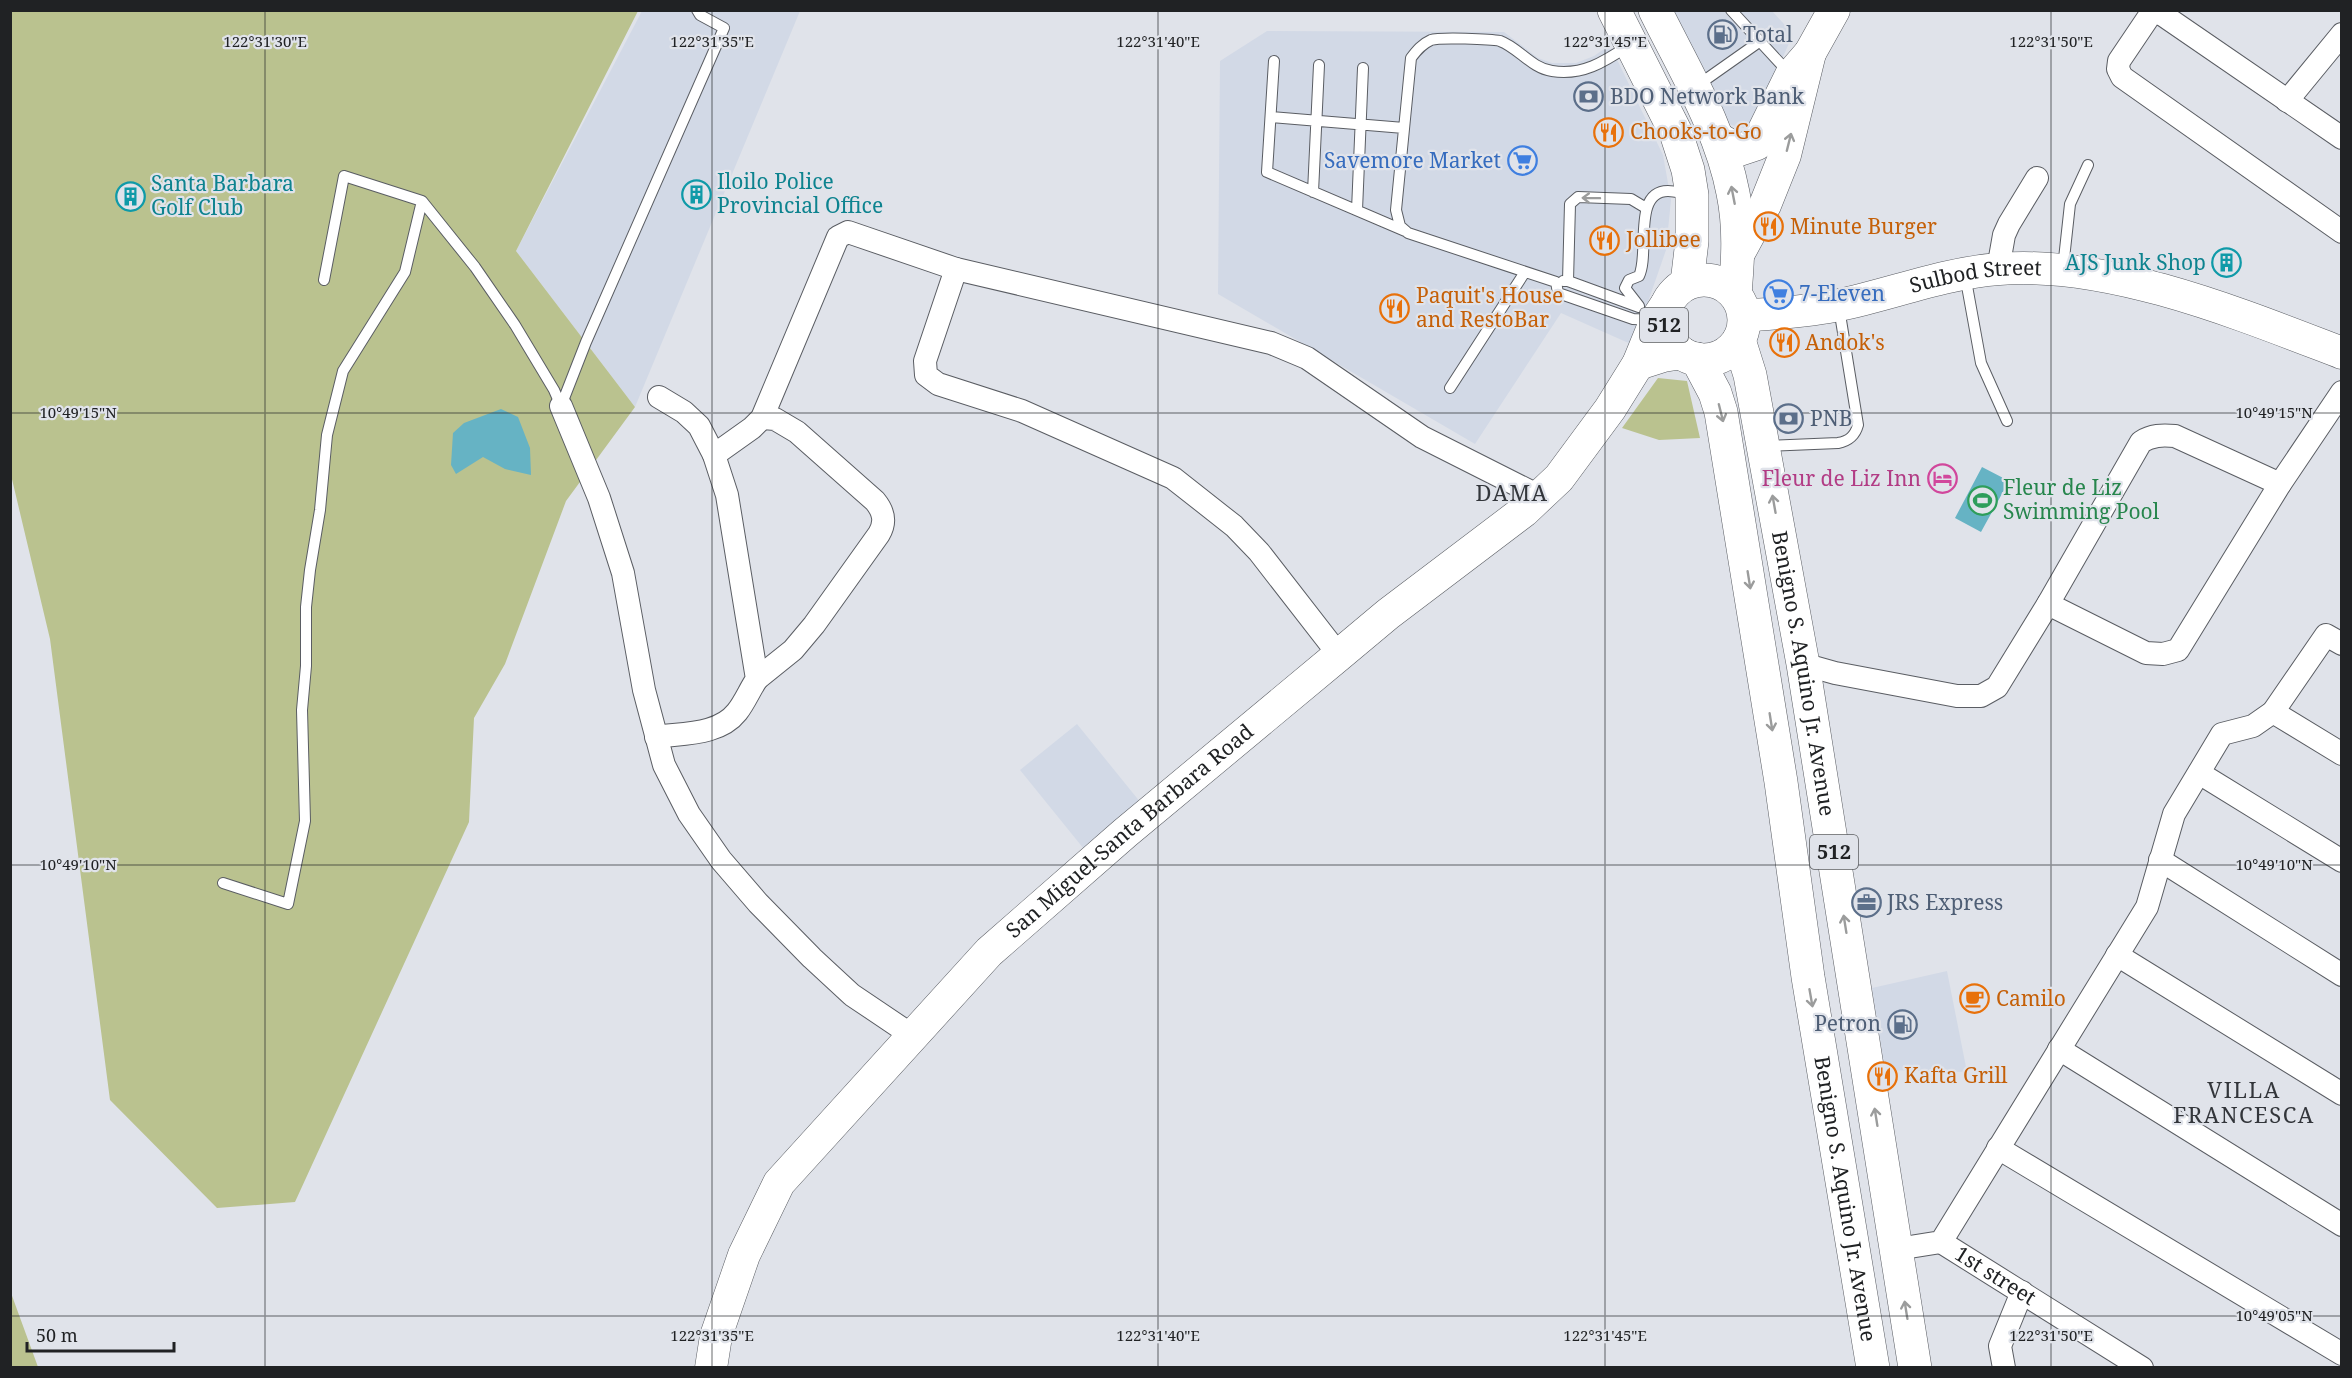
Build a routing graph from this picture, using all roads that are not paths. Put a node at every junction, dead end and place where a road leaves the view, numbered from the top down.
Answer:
1 (697, 10) edge
2 (1614, 10) edge
3 (1655, 10) edge
4 (1731, 10) edge
5 (1834, 10) edge
6 (2342, 34) edge
7 (1759, 42) junction
8 (1631, 44) junction
9 (1274, 61) dead end
10 (1319, 65) dead end
11 (1363, 68) dead end
12 (1802, 69) junction
13 (1693, 88) junction
14 (2287, 101) junction
15 (1271, 117) junction
16 (1316, 120) junction
17 (1361, 125) junction
18 (1404, 128) junction
19 (1717, 138) junction
20 (2342, 138) edge
21 (2088, 165) dead end
22 (2037, 178) dead end
23 (1312, 192) junction
24 (1692, 195) junction
25 (422, 201) junction
26 (1646, 208) junction
27 (1357, 210) junction
28 (2342, 232) edge
29 (1408, 233) junction
30 (1739, 253) junction
31 (956, 269) junction
32 (1998, 269) junction
33 (2063, 271) junction
34 (1525, 272) junction
35 (1965, 275) junction
36 (324, 280) dead end
37 (1568, 281) junction
38 (1556, 282) junction
39 (1662, 304) junction
40 (1838, 306) junction
41 (1739, 317) junction
42 (2342, 353) edge
43 (1689, 356) junction
44 (1638, 364) junction
45 (1450, 388) dead end
46 (2342, 392) edge
47 (659, 397) dead end
48 (561, 406) junction
49 (762, 418) junction
50 (2007, 421) dead end
51 (1764, 447) junction
52 (714, 455) junction
53 (2280, 484) junction
54 (1539, 496) junction
55 (2048, 604) junction
56 (2342, 644) edge
57 (1339, 655) junction
58 (1803, 664) junction
59 (757, 679) junction
60 (2273, 712) junction
61 (657, 737) junction
62 (2342, 754) edge
63 (2199, 773) junction
64 (1821, 776) junction
65 (1780, 782) junction
66 (2160, 860) junction
67 (2342, 861) edge
68 (223, 883) dead end
69 (2117, 956) junction
70 (2342, 975) edge
71 (913, 1036) junction
72 (2059, 1049) junction
73 (2342, 1094) edge
74 (1998, 1148) junction
75 (2342, 1225) edge
76 (1941, 1242) junction
77 (1897, 1249) junction
78 (2022, 1292) junction
79 (2342, 1354) edge
80 (711, 1368) edge
81 (1873, 1368) edge
82 (1915, 1368) edge
83 (2004, 1368) edge
84 (2142, 1368) edge

1 - 48 lane
2 - 8 main road
3 - 13 main road, Benigno S. Aquino Jr. Avenue
4 - 7 lane
5 - 12 main road
6 - 14 street
7 - 12 lane
7 - 13 lane
8 - 18 lane
8 - 24 main road
9 - 15 lane
10 - 16 lane
11 - 17 lane
12 - 19 main road
30 -> 12 main road
13 - 19 main road, Benigno S. Aquino Jr. Avenue
14 - 20 street
14 - 28 street
15 - 16 lane
15 - 23 lane
16 - 17 lane
16 - 23 lane
17 - 18 lane
17 - 27 lane
18 - 29 lane
30 -> 19 main road, Benigno S. Aquino Jr. Avenue
21 - 33 lane
22 - 32 street
23 - 27 lane
24 - 26 lane
24 - 39 main road
25 - 36 lane
25 - 48 lane
25 - 68 lane
26 -> 37 lane
26 - 39 lane
27 - 29 lane
29 - 34 lane
30 - 41 main road, Benigno S. Aquino Jr. Avenue
31 - 49 street
31 - 54 street
31 - 57 street
32 - 33 main road, Sulbod Street
32 - 35 main road, Sulbod Street
33 - 42 main road, Sulbod Street
34 - 38 lane
34 - 45 lane
35 - 40 main road, Sulbod Street
35 - 50 lane
37 - 38 lane
37 - 39 lane
38 - 39 lane
39 - 41 main road, 512
39 - 43 main road, 512
39 - 44 main road, San Miguel-Santa Barbara Road
40 - 41 main road, Sulbod Street
40 - 51 lane
41 - 43 main road, 512
41 - 51 main road, Benigno S. Aquino Jr. Avenue / 512
43 - 44 main road
43 -> 65 main road, Benigno S. Aquino Jr. Avenue / 512
44 - 54 main road, San Miguel-Santa Barbara Road
46 - 53 street
47 - 52 street
48 - 61 street
49 - 52 street
49 - 59 street
58 -> 51 main road, Benigno S. Aquino Jr. Avenue / 512
52 - 59 street
53 - 55 street
53 - 55 street
54 - 57 main road, San Miguel-Santa Barbara Road
55 - 58 street
56 - 60 street
57 - 71 main road, San Miguel-Santa Barbara Road
58 - 64 main road, Benigno S. Aquino Jr. Avenue / 512
59 - 61 street
60 - 62 street
60 - 63 street
61 - 71 street
63 - 66 street
63 - 67 street
64 - 65 main road
77 -> 64 main road, Benigno S. Aquino Jr. Avenue / 512
65 -> 81 main road, Benigno S. Aquino Jr. Avenue / 512
66 - 69 street
66 - 70 street
69 - 72 street
69 - 73 street
71 - 80 main road, San Miguel-Santa Barbara Road
72 - 74 street
72 - 75 street
74 - 76 street
74 - 79 street
76 - 77 street
76 - 78 street, 1st street
82 -> 77 main road, Benigno S. Aquino Jr. Avenue / 512
78 - 83 street
78 - 84 street, 1st street

